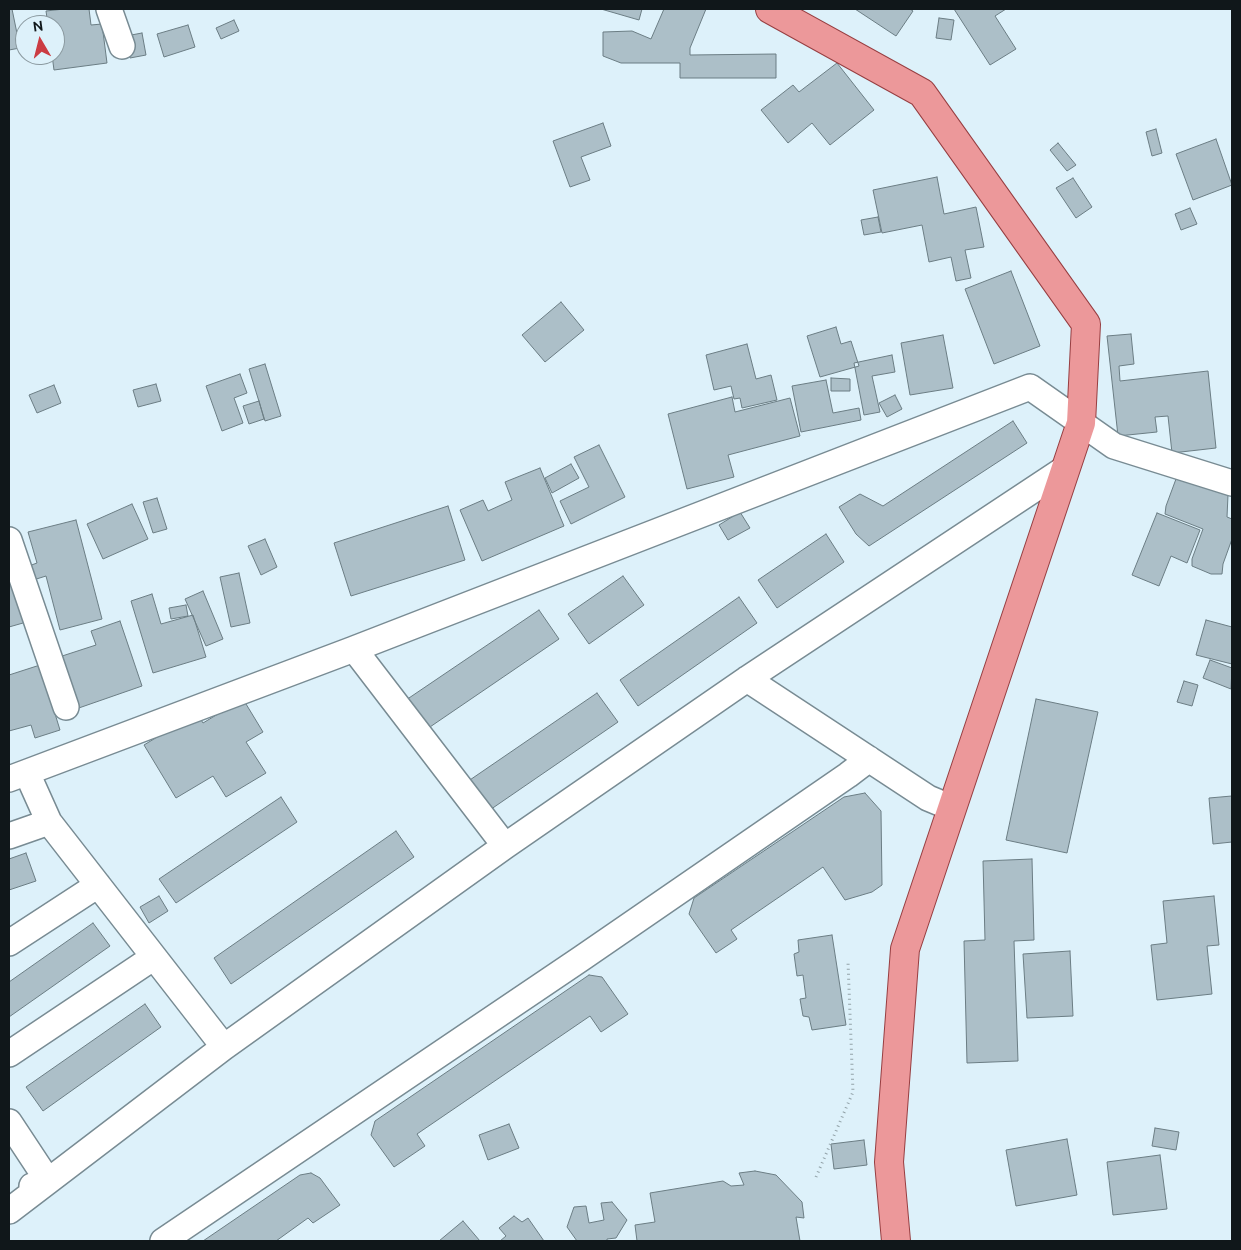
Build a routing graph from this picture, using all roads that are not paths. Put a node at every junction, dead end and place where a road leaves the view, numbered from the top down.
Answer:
1 (109, 9) edge
2 (770, 9) edge
3 (122, 46) dead end
4 (1081, 423) junction
5 (1066, 468) junction
6 (1232, 483) edge
7 (9, 540) edge
8 (13, 566) edge
9 (354, 648) junction
10 (747, 679) junction
11 (66, 707) dead end
12 (869, 759) junction
13 (18, 776) edge
14 (952, 808) junction
15 (49, 822) junction
16 (9, 836) edge
17 (505, 846) junction
18 (98, 885) junction
19 (9, 943) edge
20 (154, 957) junction
21 (224, 1047) junction
22 (9, 1054) edge
23 (9, 1122) edge
24 (48, 1181) junction
25 (9, 1195) edge
26 (9, 1211) edge
27 (163, 1241) edge
28 (896, 1241) edge

1 - 3 street
2 - 4 main road
4 - 5 main road
4 - 6 street
4 - 9 street
5 - 10 street
5 - 14 main road
7 - 8 street
8 - 11 street
9 - 13 street
9 - 17 street
10 - 12 street
10 - 17 street
12 - 14 street
12 - 27 street
13 - 15 street
14 - 28 main road
15 - 16 street
15 - 18 street
17 - 21 street
18 - 19 street
18 - 20 street
20 - 21 street
20 - 22 street
21 - 24 street
23 - 24 street
24 - 25 street
24 - 26 street

